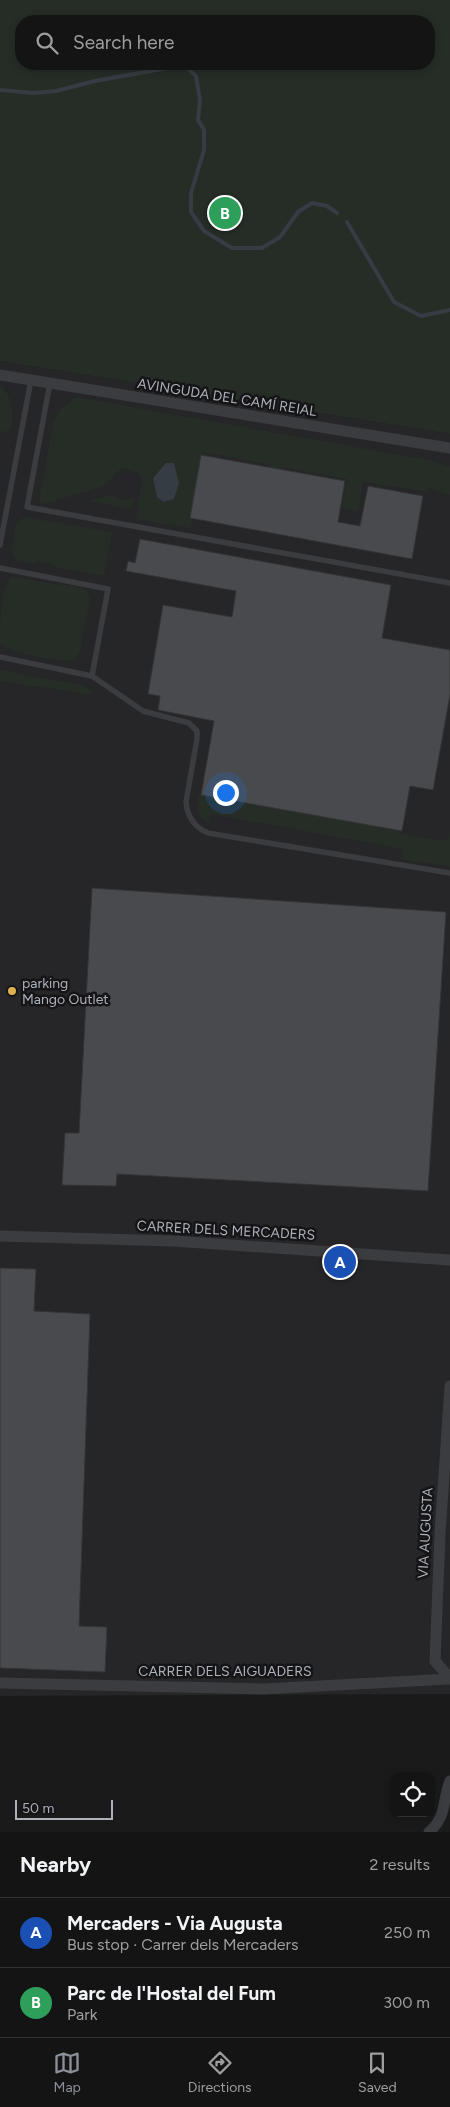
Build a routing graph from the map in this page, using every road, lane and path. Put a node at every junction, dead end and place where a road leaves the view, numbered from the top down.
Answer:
1 (0, 375) edge
2 (31, 380) junction
3 (50, 383) junction
4 (415, 442) junction
5 (450, 448) edge
6 (450, 457) edge
7 (0, 545) edge
8 (0, 568) edge
9 (450, 583) edge
10 (0, 657) edge
11 (92, 676) junction
12 (450, 873) edge
13 (0, 1236) edge
14 (450, 1262) edge
15 (450, 1386) edge
16 (450, 1678) edge
17 (0, 1683) edge
18 (450, 1782) edge
19 (429, 1832) edge

1 - 2 street, AVINGUDA DEL CAMÍ REIAL
2 - 3 street, AVINGUDA DEL CAMÍ REIAL
2 - 7 lane
3 - 4 street, AVINGUDA DEL CAMÍ REIAL
3 - 9 lane
4 - 5 street, AVINGUDA DEL CAMÍ REIAL
4 - 6 street
8 - 11 lane
10 - 11 lane
11 - 12 lane
13 - 14 street, CARRER DELS MERCADERS
15 - 16 street, VIA AUGUSTA
16 - 17 street, CARRER DELS AIGUADERS
18 - 19 street

